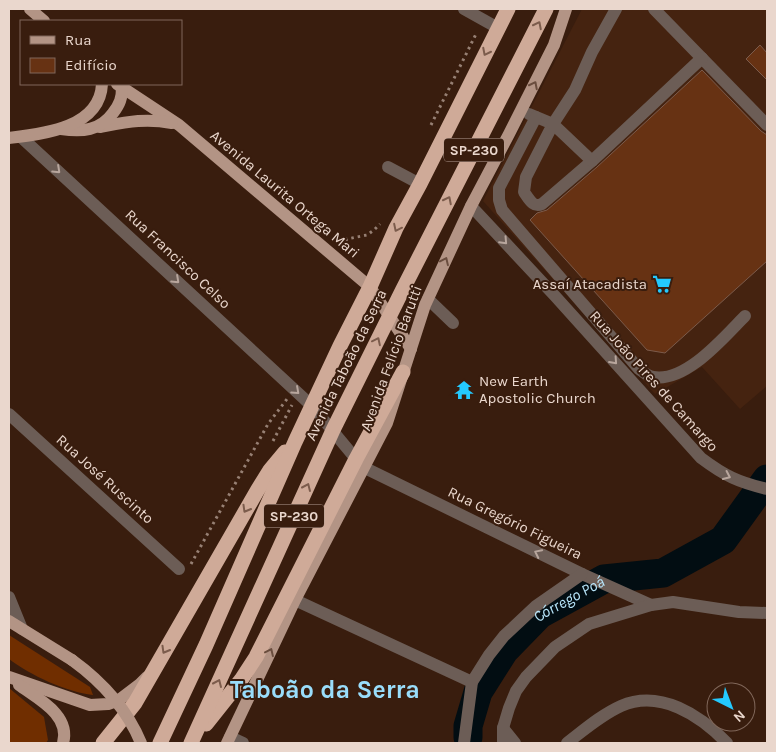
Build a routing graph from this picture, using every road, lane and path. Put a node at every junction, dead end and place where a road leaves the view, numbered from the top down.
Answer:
1 (30, 9) edge
2 (464, 9) edge
3 (508, 9) edge
4 (546, 9) edge
5 (566, 9) edge
6 (616, 9) edge
7 (654, 9) edge
8 (483, 19) junction
9 (43, 20) edge
10 (498, 28) junction
11 (702, 58) junction
12 (102, 85) edge
13 (120, 86) edge
14 (522, 110) junction
15 (536, 117) junction
16 (553, 124) junction
17 (178, 125) junction
18 (767, 125) edge
19 (98, 127) junction
20 (60, 129) junction
21 (427, 133) dead end
22 (15, 138) edge
23 (592, 160) junction
24 (388, 167) dead end
25 (420, 184) junction
26 (471, 206) junction
27 (384, 217) dead end
28 (333, 256) junction
29 (370, 287) junction
30 (428, 299) junction
31 (389, 316) junction
32 (745, 316) dead end
33 (453, 323) dead end
34 (411, 349) junction
35 (403, 372) joint
36 (288, 398) dead end
37 (312, 406) junction
38 (9, 414) edge
39 (333, 430) junction
40 (295, 442) junction
41 (360, 464) junction
42 (767, 489) edge
43 (185, 567) joint
44 (582, 574) junction
45 (9, 598) edge
46 (295, 600) junction
47 (651, 604) junction
48 (767, 614) edge
49 (9, 620) edge
50 (22, 629) junction
51 (152, 671) junction
52 (10, 678) edge
53 (472, 682) junction
54 (503, 728) junction
55 (228, 740) edge
56 (63, 743) edge
57 (103, 743) edge
58 (141, 743) edge
59 (160, 743) edge
60 (191, 743) edge
61 (243, 743) edge
62 (464, 743) edge
63 (503, 743) edge
64 (515, 743) edge
65 (567, 743) edge
66 (727, 743) edge

1 - 9 main road
2 - 8 street
3 - 10 highway, Avenida Taboão da Serra / SP-230
31 -> 4 highway, Avenida Taboão da Serra / SP-230
14 -> 5 main road, Avenida Felício Barutti
6 - 16 street
7 - 11 street
8 - 10 street
8 - 21 path
10 -> 25 highway, Avenida Taboão da Serra / SP-230
11 - 18 street
11 - 23 street
12 - 20 main road
13 - 17 main road, Avenida Laurita Ortega Mari
13 - 19 main road
14 - 15 street
14 - 26 main road, Avenida Felício Barutti
15 - 16 street
15 - 32 street
16 - 23 street
16 - 23 street
17 - 19 main road
17 - 28 main road, Avenida Laurita Ortega Mari
19 - 20 main road
20 - 22 main road
22 -> 37 street, Rua Francisco Celso
24 - 25 street
25 -> 29 highway, Avenida Taboão da Serra / SP-230
30 -> 26 main road, Avenida Felício Barutti
26 -> 42 street, Rua João Pires de Camargo
27 - 28 path
28 - 29 main road, Avenida Laurita Ortega Mari
29 - 31 main road, Avenida Laurita Ortega Mari
29 - 37 highway, Avenida Taboão da Serra / SP-230
30 - 33 street
30 - 34 main road, Avenida Felício Barutti
31 - 34 main road, Avenida Laurita Ortega Mari
39 -> 31 highway, Avenida Taboão da Serra / SP-230
34 - 35 main road, Avenida Felício Barutti
35 - 41 highway
36 - 43 path
37 - 39 street, Rua Francisco Celso
37 - 40 highway, Avenida Taboão da Serra / SP-230
38 - 43 street, Rua José Ruscinto
39 - 41 street, Rua Francisco Celso
60 -> 39 highway, Avenida Taboão da Serra / SP-230
40 -> 51 highway
40 - 59 highway, Avenida Taboão da Serra / SP-230
44 -> 41 street, Rua Gregório Figueira
41 - 46 main road
41 - 60 highway
44 - 47 street, Rua Gregório Figueira
44 - 53 street
45 - 50 street
46 - 53 street
55 -> 46 main road
47 - 48 street
47 - 54 street
49 - 50 main road
50 - 58 main road, bridge
51 - 52 main road
51 - 57 highway
52 - 56 main road
53 - 62 street
54 - 63 street
54 - 64 street
55 - 61 street
65 - 66 street

